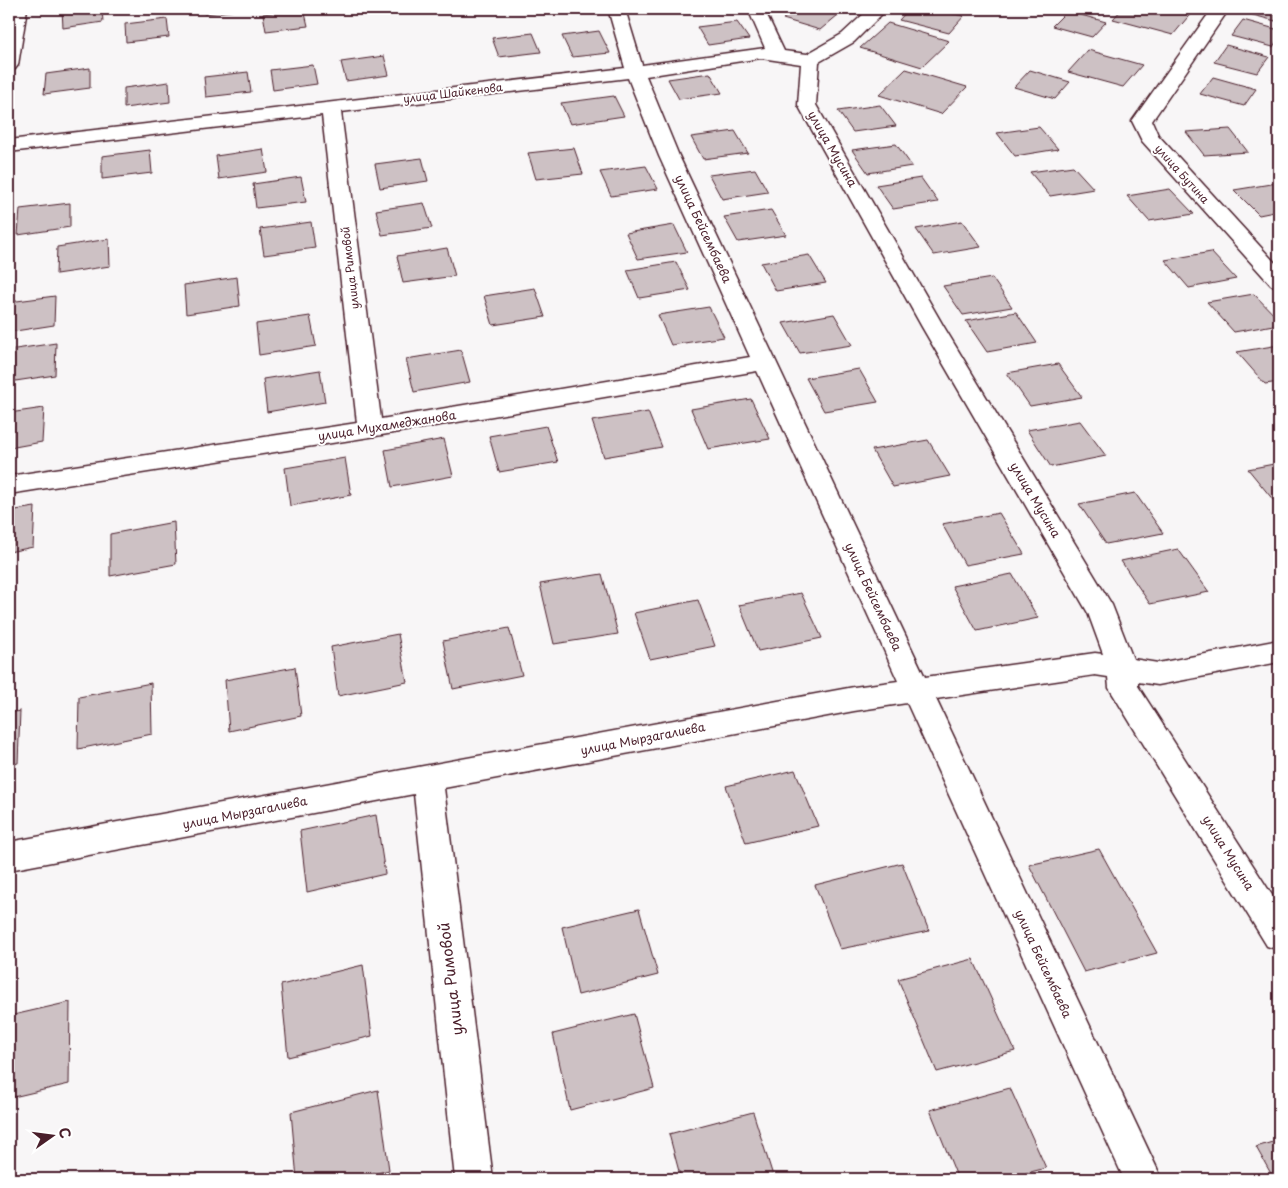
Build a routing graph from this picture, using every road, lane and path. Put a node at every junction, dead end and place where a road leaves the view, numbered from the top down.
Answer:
1 (18, 9) edge
2 (616, 9) edge
3 (756, 9) edge
4 (879, 9) edge
5 (1220, 9) edge
6 (777, 55) junction
7 (810, 60) junction
8 (9, 64) edge
9 (635, 72) junction
10 (331, 108) junction
11 (9, 146) edge
12 (1279, 280) edge
13 (764, 362) junction
14 (370, 429) junction
15 (9, 485) edge
16 (1279, 651) edge
17 (1122, 668) junction
18 (916, 690) junction
19 (428, 779) junction
20 (9, 856) edge
21 (1279, 935) edge
22 (474, 1179) edge
23 (1143, 1179) edge

1 - 8 street
2 - 9 street, улица Бейсембаева
3 - 6 street
4 - 7 street
5 - 12 street, улица Бутина
6 - 7 street, улица Шайкенова
6 - 9 street, улица Шайкенова
7 - 17 street, улица Мусина
9 - 10 street, улица Шайкенова
9 - 13 street, улица Бейсембаева
10 - 11 street, улица Шайкенова
10 - 14 street, улица Римовой
13 - 14 street, улица Мухамеджанова
13 - 18 street, улица Бейсембаева
14 - 15 street, улица Мухамеджанова
16 - 17 street, улица Мырзагалиева
17 - 18 street, улица Мырзагалиева
17 - 21 street, улица Мусина
18 - 19 street, улица Мырзагалиева
18 - 23 street, улица Бейсембаева
19 - 20 street, улица Мырзагалиева
19 - 22 street, улица Римовой

